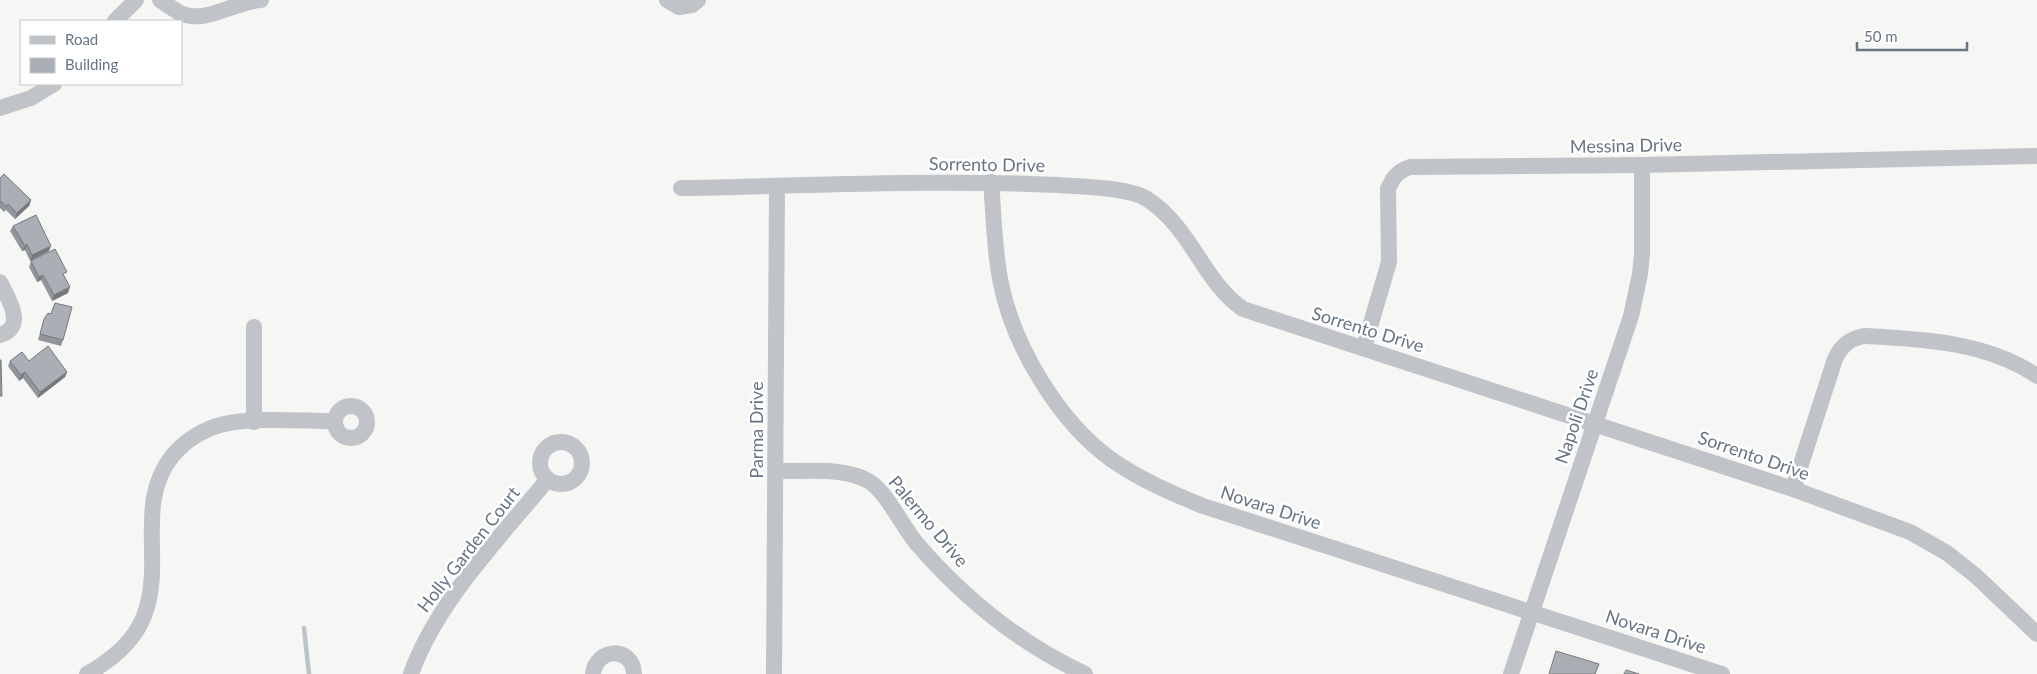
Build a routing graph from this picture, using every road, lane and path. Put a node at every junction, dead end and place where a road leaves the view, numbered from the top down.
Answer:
1 (160, 0) edge
2 (261, 0) edge
3 (667, 0) edge
4 (698, 0) edge
5 (134, 1) edge
6 (116, 20) edge
7 (52, 85) edge
8 (0, 108) edge
9 (2037, 156) edge
10 (1642, 165) junction
11 (991, 182) junction
12 (777, 186) junction
13 (680, 188) dead end
14 (0, 282) edge
15 (254, 327) dead end
16 (0, 335) edge
17 (1364, 347) junction
18 (2037, 376) edge
19 (334, 421) dead end
20 (254, 422) junction
21 (1595, 423) junction
22 (776, 471) junction
23 (548, 479) dead end
24 (1793, 489) junction
25 (1530, 612) junction
26 (2037, 634) edge
27 (86, 674) edge
28 (412, 674) edge
29 (593, 674) edge
30 (634, 674) edge
31 (774, 674) edge
32 (1085, 674) edge
33 (1511, 674) edge
34 (1722, 674) edge

1 - 2 street
3 - 4 street
5 - 6 street
7 - 8 street
9 - 10 street, Messina Drive
10 - 17 street, Messina Drive
10 - 21 street, Napoli Drive
11 - 12 street, Sorrento Drive
11 - 17 street, Sorrento Drive
11 - 25 street, Novara Drive
12 - 13 street, Sorrento Drive
12 - 22 street, Parma Drive
14 - 16 street
15 - 20 street
17 - 21 street, Sorrento Drive
18 - 24 street
19 - 20 street
20 - 27 street
21 - 24 street, Sorrento Drive
21 - 25 street, Napoli Drive
22 - 31 street, Parma Drive
22 - 32 street, Palermo Drive
23 - 28 street, Holly Garden Court
24 - 26 street, Sorrento Drive
25 - 33 street, Napoli Drive
25 - 34 street, Novara Drive
29 - 30 street

